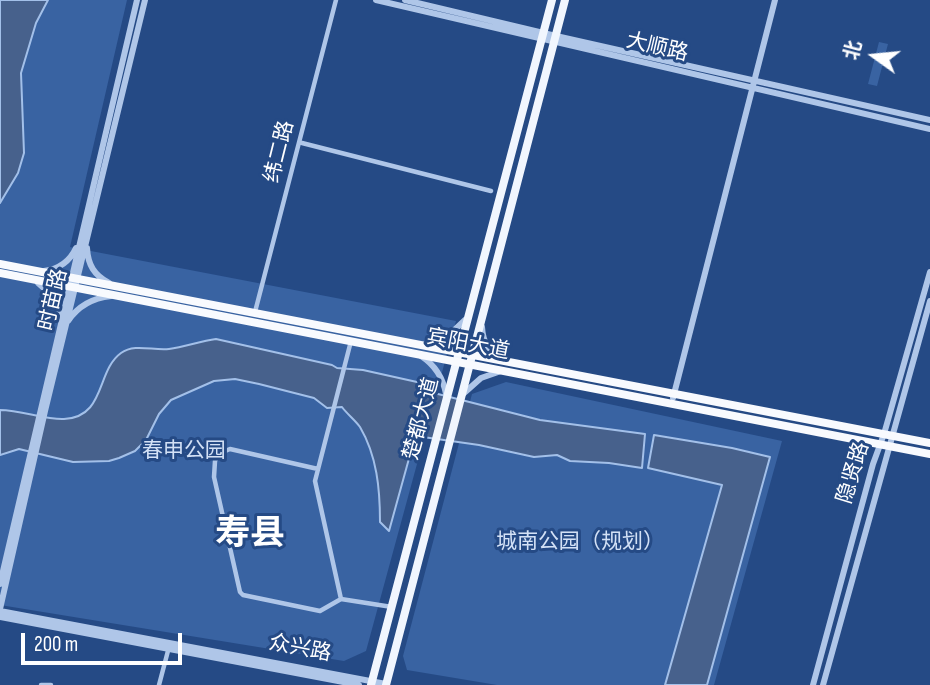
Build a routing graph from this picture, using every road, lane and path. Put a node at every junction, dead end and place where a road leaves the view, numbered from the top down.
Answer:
1 (136, 0) edge
2 (145, 0) edge
3 (336, 0) edge
4 (376, 0) edge
5 (405, 0) edge
6 (552, 0) edge
7 (565, 0) edge
8 (775, 0) edge
9 (543, 33) junction
10 (556, 36) junction
11 (754, 80) junction
12 (752, 88) junction
13 (930, 120) edge
14 (930, 129) edge
15 (302, 143) dead end
16 (491, 191) dead end
17 (84, 237) junction
18 (0, 264) edge
19 (930, 272) edge
20 (0, 273) edge
21 (29, 274) junction
22 (73, 282) junction
23 (122, 292) junction
24 (930, 301) edge
25 (256, 312) junction
26 (468, 315) junction
27 (482, 317) junction
28 (63, 324) junction
29 (351, 340) junction
30 (415, 349) junction
31 (457, 357) junction
32 (472, 360) junction
33 (510, 367) junction
34 (446, 396) junction
35 (462, 397) junction
36 (673, 398) junction
37 (888, 435) junction
38 (930, 443) edge
39 (885, 445) junction
40 (930, 454) edge
41 (31, 463) junction
42 (318, 469) junction
43 (0, 584) edge
44 (341, 599) junction
45 (392, 607) junction
46 (0, 610) edge
47 (0, 617) edge
48 (169, 646) junction
49 (372, 683) edge
50 (386, 684) edge
51 (41, 685) edge
52 (51, 685) edge
53 (159, 685) edge
54 (359, 685) edge
55 (813, 685) edge
56 (823, 685) edge

1 - 17 street, 时苗路
2 - 17 street, 时苗路
3 - 25 street, 纬二路
4 - 12 street, 大顺路
5 - 9 street, 大顺路
6 - 9 main road, 楚都大道
7 - 10 main road, 楚都大道
8 - 11 street
9 - 10 street, 大顺路
9 - 26 main road, 楚都大道
10 - 11 street, 大顺路
10 - 27 main road, 楚都大道
11 - 12 street
11 - 13 street, 大顺路
12 - 14 street, 大顺路
12 - 36 street
15 - 16 street
17 - 21 street
17 - 22 street, 时苗路
17 - 23 street
18 - 21 highway, 宾阳大道
19 - 37 street, 隐贤路
20 - 21 highway, 宾阳大道
21 - 22 highway, 宾阳大道
21 - 28 street
22 - 23 highway, 宾阳大道
22 - 28 street, 时苗路
23 - 25 highway, 宾阳大道
23 - 28 street
23 - 29 highway, 宾阳大道
24 - 37 street, 隐贤路
25 - 30 highway, 宾阳大道
26 - 30 street
26 - 31 main road, 楚都大道
27 - 32 main road, 楚都大道
27 - 33 street
28 - 41 street, 时苗路
29 - 30 highway, 宾阳大道
29 - 42 street
30 - 31 highway, 宾阳大道
30 - 34 street
31 - 32 highway, 宾阳大道
31 - 34 main road, 楚都大道
32 - 33 highway, 宾阳大道
32 - 35 main road, 楚都大道
33 - 35 street
33 - 36 highway, 宾阳大道
34 - 45 main road, 楚都大道
35 - 50 main road, 楚都大道
36 - 37 highway, 宾阳大道
36 - 39 highway, 宾阳大道
37 - 38 highway, 宾阳大道
37 - 39 street, 隐贤路
39 - 40 highway, 宾阳大道
39 - 55 street, 隐贤路
39 - 56 street, 隐贤路
41 - 43 street, 时苗路
41 - 46 street, 时苗路
42 - 44 street
42 - 44 street
44 - 45 street
45 - 49 main road, 楚都大道
46 - 48 street, 众兴路
47 - 48 street, 众兴路
48 - 49 street, 众兴路
48 - 53 street
48 - 54 street, 众兴路
49 - 50 street, 众兴路
51 - 52 street

